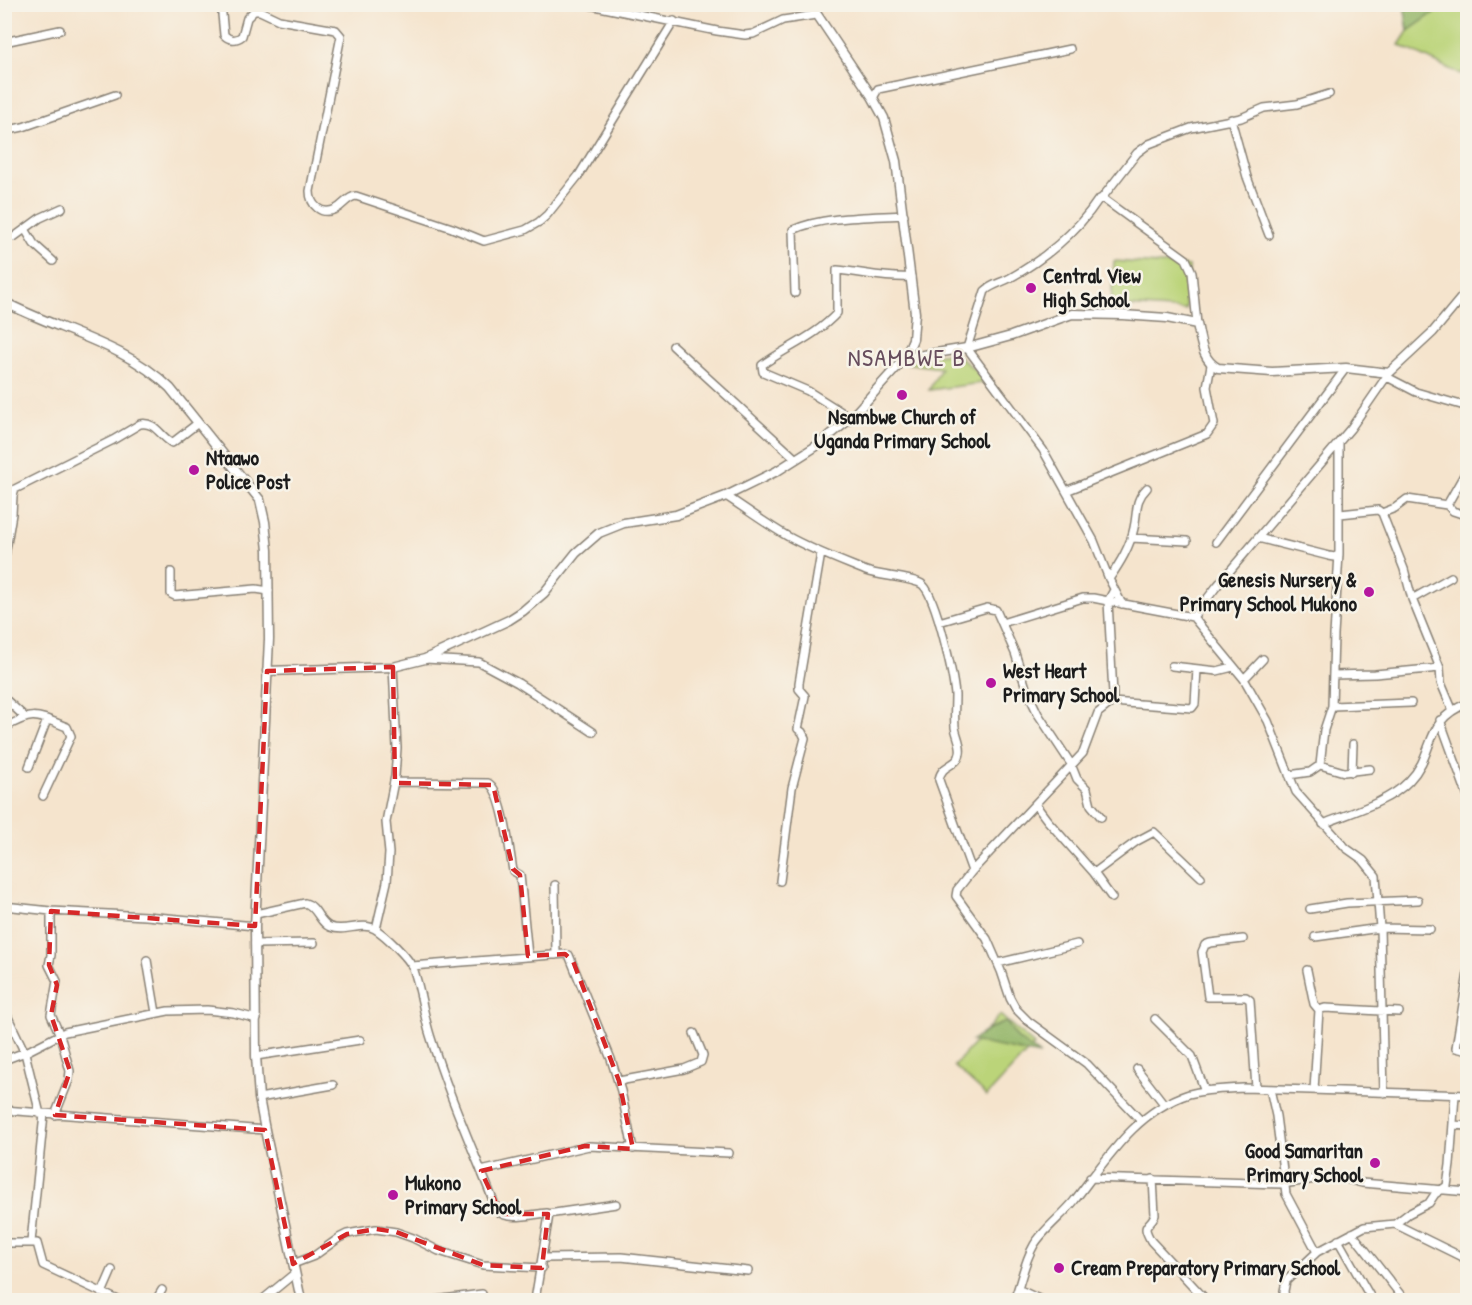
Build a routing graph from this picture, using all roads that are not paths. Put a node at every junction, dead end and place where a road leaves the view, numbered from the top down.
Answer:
1 (221, 4) edge
2 (585, 4) edge
3 (810, 4) edge
4 (816, 15) junction
5 (674, 21) junction
6 (60, 30) dead end
7 (4, 42) edge
8 (1070, 49) dead end
9 (1329, 94) dead end
10 (115, 95) dead end
11 (873, 98) junction
12 (1231, 119) junction
13 (4, 131) edge
14 (1102, 198) junction
15 (62, 208) dead end
16 (904, 215) junction
17 (25, 229) junction
18 (1269, 235) dead end
19 (14, 237) dead end
20 (53, 261) dead end
21 (911, 276) junction
22 (1467, 290) edge
23 (795, 293) dead end
24 (4, 302) edge
25 (1197, 324) junction
26 (673, 346) dead end
27 (967, 348) junction
28 (904, 358) junction
29 (1211, 364) junction
30 (1346, 368) junction
31 (1388, 375) junction
32 (1467, 407) edge
33 (850, 418) junction
34 (198, 423) junction
35 (1340, 443) junction
36 (796, 459) junction
37 (1467, 468) edge
38 (1147, 488) dead end
39 (1066, 490) junction
40 (726, 495) junction
41 (1447, 505) junction
42 (1382, 513) junction
43 (1340, 514) junction
44 (1467, 516) edge
45 (1131, 538) junction
46 (1258, 538) junction
47 (1187, 541) dead end
48 (1216, 542) dead end
49 (821, 553) junction
50 (1339, 554) junction
51 (4, 562) edge
52 (171, 572) dead end
53 (1451, 577) dead end
54 (1109, 579) junction
55 (1114, 590) junction
56 (269, 591) junction
57 (1412, 599) junction
58 (1108, 602) junction
59 (1122, 604) junction
60 (1193, 617) junction
61 (939, 622) junction
62 (1002, 623) junction
63 (425, 659) junction
64 (1263, 659) dead end
65 (1172, 666) dead end
66 (393, 667) junction
67 (1233, 668) junction
68 (1440, 668) junction
69 (1197, 669) junction
70 (267, 671) junction
71 (1333, 675) junction
72 (1244, 679) junction
73 (4, 698) edge
74 (1112, 702) junction
75 (1411, 703) dead end
76 (1467, 703) edge
77 (1332, 706) junction
78 (1452, 709) junction
79 (25, 717) junction
80 (47, 720) junction
81 (1440, 720) junction
82 (4, 728) edge
83 (594, 732) dead end
84 (1353, 744) dead end
85 (1071, 764) junction
86 (1320, 765) junction
87 (29, 766) dead end
88 (1370, 769) dead end
89 (1352, 772) junction
90 (1289, 775) junction
91 (394, 782) junction
92 (1465, 785) edge
93 (43, 796) dead end
94 (1467, 797) edge
95 (1035, 804) junction
96 (1101, 817) dead end
97 (1323, 824) junction
98 (972, 872) junction
99 (1094, 873) junction
100 (1201, 877) dead end
101 (780, 881) dead end
102 (555, 885) dead end
103 (1112, 898) dead end
104 (1418, 900) dead end
105 (1378, 902) junction
106 (4, 906) edge
107 (1310, 909) dead end
108 (51, 911) junction
109 (256, 914) junction
110 (255, 926) junction
111 (1380, 928) junction
112 (1430, 928) dead end
113 (376, 930) junction
114 (1315, 937) dead end
115 (1243, 939) dead end
116 (255, 944) junction
117 (314, 944) dead end
118 (1077, 944) dead end
119 (556, 954) junction
120 (528, 956) junction
121 (147, 960) dead end
122 (998, 963) junction
123 (412, 966) junction
124 (1307, 970) dead end
125 (1467, 974) edge
126 (4, 1009) edge
127 (1319, 1010) junction
128 (1382, 1011) junction
129 (1399, 1012) dead end
130 (156, 1013) junction
131 (257, 1019) junction
132 (1155, 1019) dead end
133 (694, 1033) dead end
134 (60, 1035) junction
135 (360, 1040) dead end
136 (1467, 1051) edge
137 (25, 1053) junction
138 (256, 1056) junction
139 (4, 1060) edge
140 (1137, 1069) dead end
141 (619, 1081) junction
142 (333, 1085) dead end
143 (1256, 1088) junction
144 (1270, 1089) junction
145 (1314, 1090) junction
146 (1205, 1091) junction
147 (1384, 1093) junction
148 (1455, 1095) junction
149 (1467, 1095) edge
150 (259, 1098) junction
151 (1164, 1104) junction
152 (4, 1110) edge
153 (42, 1114) junction
154 (55, 1115) junction
155 (1141, 1121) junction
156 (1453, 1125) junction
157 (1467, 1126) edge
158 (265, 1130) junction
159 (633, 1149) junction
160 (729, 1154) dead end
161 (481, 1171) junction
162 (1090, 1178) junction
163 (1153, 1179) junction
164 (1283, 1184) junction
165 (1442, 1190) junction
166 (1467, 1192) edge
167 (616, 1204) dead end
168 (548, 1214) junction
169 (1395, 1224) junction
170 (1352, 1233) junction
171 (1338, 1240) junction
172 (31, 1242) junction
173 (4, 1243) edge
174 (1317, 1252) junction
175 (1467, 1256) edge
176 (543, 1258) junction
177 (294, 1268) junction
178 (542, 1268) junction
179 (112, 1270) dead end
180 (748, 1271) dead end
181 (1018, 1289) junction
182 (162, 1290) dead end
183 (102, 1293) junction
184 (482, 1294) dead end
185 (1371, 1298) dead end
186 (1403, 1298) dead end
187 (118, 1300) edge
188 (156, 1300) edge
189 (262, 1300) edge
190 (301, 1300) edge
191 (436, 1300) edge
192 (535, 1300) edge
193 (1014, 1300) edge
194 (1041, 1300) edge
195 (1206, 1300) edge
196 (1286, 1300) edge

1 - 5 street
2 - 5 street
3 - 4 street
4 - 5 street
4 - 11 street
6 - 7 street
8 - 11 street
9 - 12 street
10 - 13 street
11 - 16 street
12 - 14 street
12 - 18 street
14 - 25 street
14 - 27 street
15 - 17 street
16 - 21 street
16 - 23 street
17 - 19 street
17 - 20 street
21 - 28 street
21 - 33 street
22 - 31 street
24 - 34 street
25 - 27 street
25 - 29 street
26 - 36 street
27 - 28 street
27 - 39 street
28 - 33 street
29 - 30 street
29 - 39 street
30 - 31 street
30 - 48 street
31 - 32 street
31 - 35 street
33 - 36 street
34 - 51 street
34 - 56 street
35 - 43 street
35 - 46 street
36 - 40 street
37 - 41 street
38 - 45 street
39 - 54 street
40 - 49 street
40 - 63 street
41 - 42 street
41 - 44 street
42 - 43 street
42 - 57 street
43 - 50 street
45 - 47 street
45 - 54 street
46 - 50 street
46 - 60 street
49 - 61 street
49 - 101 street
50 - 71 street
52 - 56 street
53 - 57 street
54 - 55 street
55 - 58 street
55 - 59 street
56 - 70 street
57 - 68 street
58 - 59 street
58 - 62 street
58 - 74 street
59 - 60 street
60 - 67 street
61 - 62 street
61 - 98 street
62 - 85 street
63 - 66 street
63 - 83 street
64 - 72 street
65 - 69 street
66 - 70 street
66 - 91 street
67 - 69 street
67 - 72 street
68 - 71 street
68 - 78 street
69 - 74 street
70 - 109 street
71 - 77 street
72 - 90 street
73 - 79 street
74 - 85 street
75 - 77 street
76 - 78 street
77 - 86 street
78 - 81 street
79 - 80 street
79 - 82 street
80 - 87 street
80 - 93 street
81 - 92 street
81 - 97 street
84 - 89 street
85 - 95 street
85 - 96 street
86 - 89 street
86 - 90 street
88 - 89 street
90 - 97 street
91 - 113 street
91 - 120 street
92 - 94 street
95 - 98 street
95 - 99 street
97 - 105 street
98 - 122 street
99 - 100 street
99 - 103 street
102 - 119 street
104 - 105 street
105 - 107 street
105 - 111 street
106 - 108 street
108 - 110 street
108 - 134 street
109 - 110 street
109 - 113 street
110 - 116 street
111 - 112 street
111 - 114 street
111 - 128 street
113 - 123 street
115 - 143 street
116 - 117 street
116 - 131 street
118 - 122 street
119 - 120 street
119 - 141 street
120 - 123 street
121 - 130 street
122 - 155 street
123 - 161 street
124 - 127 street
125 - 136 street
126 - 137 street
127 - 128 street
127 - 145 street
128 - 129 street
128 - 147 street
130 - 131 street
130 - 134 street
131 - 138 street
132 - 146 street
133 - 141 street
134 - 137 street
134 - 154 street
135 - 138 street
137 - 139 street
137 - 153 street
138 - 150 street
140 - 151 street
141 - 159 street
142 - 150 street
143 - 144 street
143 - 146 street
144 - 145 street
144 - 164 street
145 - 147 street
146 - 151 street
147 - 148 street
148 - 149 street
148 - 156 street
150 - 158 street
151 - 155 street
152 - 153 street
153 - 154 street
153 - 172 street
154 - 158 street
155 - 162 street
156 - 157 street
156 - 165 street
158 - 177 street
159 - 160 street
159 - 161 street
161 - 168 street
162 - 163 street
162 - 181 street
163 - 164 street
163 - 195 street
164 - 165 street
164 - 174 street
165 - 166 street
165 - 169 street
167 - 168 street
168 - 176 street
169 - 170 street
169 - 175 street
170 - 171 street
170 - 186 street
171 - 174 street
171 - 185 street
172 - 173 street
172 - 183 street
174 - 196 street
176 - 178 street
176 - 180 street
177 - 178 street
177 - 189 street
177 - 190 street
178 - 192 street
179 - 183 street
181 - 193 street
181 - 194 street
182 - 188 street
183 - 187 street
184 - 191 street

